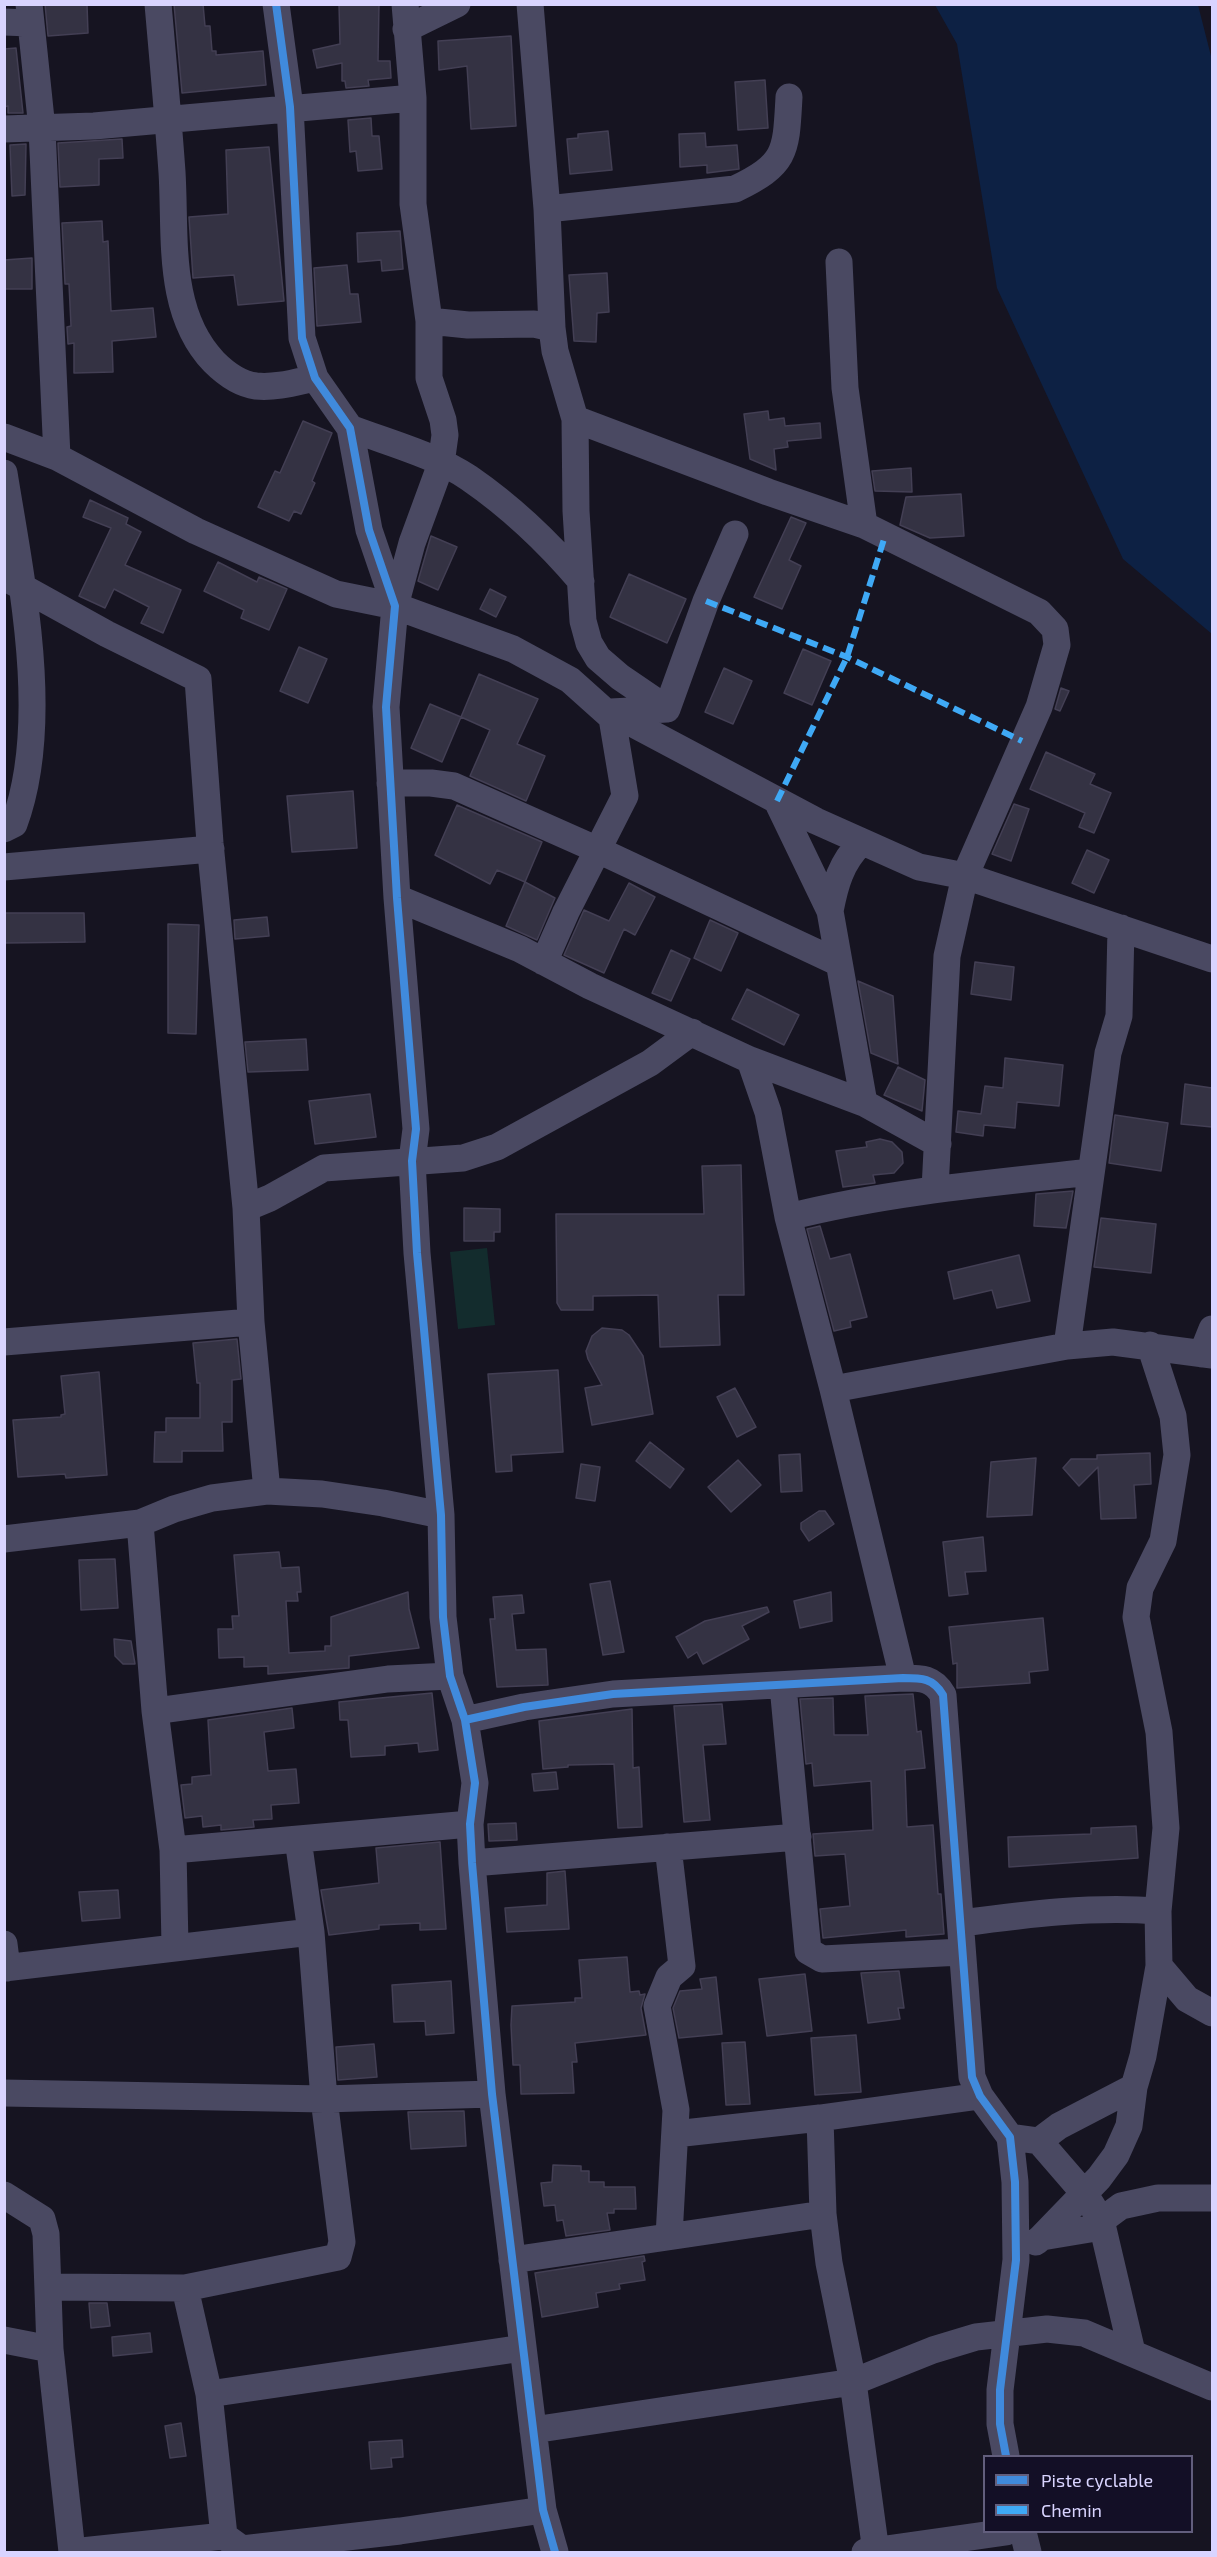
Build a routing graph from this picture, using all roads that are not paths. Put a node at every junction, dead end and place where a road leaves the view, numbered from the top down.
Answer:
1 (158, 4) edge
2 (276, 4) edge
3 (457, 4) edge
4 (530, 4) edge
5 (405, 16) edge
6 (21, 17) edge
7 (789, 97) dead end
8 (413, 98) junction
9 (290, 107) junction
10 (168, 118) junction
11 (4, 129) edge
12 (42, 129) junction
13 (547, 209) junction
14 (839, 262) dead end
15 (429, 321) junction
16 (552, 328) junction
17 (315, 378) junction
18 (575, 419) junction
19 (350, 428) junction
20 (4, 437) edge
21 (57, 457) junction
22 (441, 464) junction
23 (4, 473) edge
24 (864, 525) junction
25 (735, 534) dead end
26 (13, 581) edge
27 (581, 581) junction
28 (395, 606) junction
29 (667, 709) junction
30 (611, 712) junction
31 (390, 783) junction
32 (777, 801) junction
33 (4, 829) edge
34 (861, 843) junction
35 (211, 849) junction
36 (598, 850) junction
37 (4, 867) edge
38 (965, 876) junction
39 (397, 898) junction
40 (830, 911) junction
41 (1121, 928) junction
42 (1212, 959) edge
43 (544, 962) junction
44 (839, 963) junction
45 (692, 1032) junction
46 (750, 1060) junction
47 (864, 1103) junction
48 (938, 1144) junction
49 (412, 1161) junction
50 (1090, 1172) junction
51 (935, 1189) junction
52 (246, 1208) junction
53 (788, 1217) junction
54 (251, 1322) junction
55 (1212, 1329) edge
56 (4, 1342) edge
57 (1150, 1345) junction
58 (1067, 1346) junction
59 (1208, 1354) edge
60 (833, 1389) junction
61 (267, 1491) junction
62 (441, 1515) junction
63 (140, 1523) junction
64 (4, 1539) edge
65 (450, 1676) junction
66 (903, 1678) junction
67 (783, 1686) junction
68 (155, 1711) junction
69 (465, 1720) junction
70 (470, 1824) junction
71 (798, 1837) junction
72 (298, 1839) junction
73 (668, 1847) junction
74 (173, 1850) junction
75 (472, 1863) junction
76 (1158, 1911) junction
77 (962, 1923) junction
78 (311, 1932) junction
79 (175, 1946) junction
80 (962, 1952) junction
81 (5, 1960) edge
82 (1159, 1966) junction
83 (1212, 2013) edge
84 (1134, 2086) junction
85 (4, 2093) edge
86 (492, 2094) junction
87 (980, 2096) junction
88 (324, 2099) junction
89 (820, 2118) junction
90 (675, 2134) junction
91 (1010, 2137) junction
92 (1040, 2141) junction
93 (1084, 2193) junction
94 (4, 2195) edge
95 (1212, 2198) edge
96 (823, 2214) junction
97 (1101, 2220) junction
98 (669, 2236) junction
99 (1042, 2237) junction
100 (512, 2260) junction
101 (1016, 2260) junction
102 (48, 2287) junction
103 (185, 2288) junction
104 (1008, 2332) junction
105 (4, 2340) edge
106 (523, 2348) junction
107 (50, 2349) junction
108 (1132, 2352) junction
109 (852, 2382) junction
110 (1212, 2387) edge
111 (209, 2394) junction
112 (533, 2430) junction
113 (1006, 2455) edge
114 (543, 2510) junction
115 (999, 2533) edge
116 (1023, 2533) edge
117 (402, 2542) edge
118 (236, 2546) edge
119 (873, 2552) edge
120 (72, 2553) edge
121 (555, 2553) edge
122 (1028, 2553) edge

1 - 10 street
2 - 9 street
3 - 5 street
4 - 13 street
5 - 8 street
6 - 12 street
7 - 13 street
8 - 9 street
8 - 15 street
9 - 10 street
9 - 17 street
10 - 12 street
10 - 17 street
11 - 12 street
12 - 21 street
13 - 16 street
14 - 24 street
15 - 16 street
15 - 22 street
16 - 18 street
17 - 19 street
18 - 24 street
18 - 27 street
19 - 22 street
19 - 28 street
20 - 21 street
21 - 28 street
22 - 27 street
22 - 28 street
23 - 26 street
24 - 38 street
25 - 29 street
26 - 33 street
26 - 35 street
27 - 29 street
28 - 30 street
28 - 31 street
29 - 30 street
30 - 32 street
30 - 36 street
31 - 36 street
31 - 39 street
32 - 34 street
32 - 40 street
34 - 38 street
34 - 40 street
35 - 37 street
35 - 52 street
36 - 43 street
36 - 44 street
38 - 41 street
38 - 48 street
39 - 43 street
39 - 49 street
40 - 44 street
41 - 42 street
41 - 50 street
43 - 45 street
44 - 47 street
45 - 46 street
45 - 49 street
46 - 47 street
46 - 53 street
47 - 48 street
48 - 51 street
49 - 52 street
49 - 62 street
50 - 51 street
50 - 58 street
51 - 53 street
52 - 54 street
53 - 60 street
54 - 56 street
54 - 61 street
55 - 59 street
57 - 58 street
57 - 59 street
57 - 76 street
58 - 60 street
60 - 66 street
61 - 62 street
61 - 63 street
62 - 65 street
63 - 64 street
63 - 68 street
65 - 68 street
65 - 69 street
66 - 67 street
66 - 77 street
67 - 69 street
67 - 71 street
68 - 74 street
69 - 70 street
70 - 72 street
70 - 75 street
71 - 73 street
71 - 80 street
72 - 74 street
72 - 78 street
73 - 75 street
73 - 90 street
74 - 79 street
75 - 86 street
76 - 77 street
76 - 82 street
77 - 80 street
78 - 79 street
78 - 88 street
79 - 81 street
80 - 87 street
82 - 83 street
82 - 84 street
84 - 92 street
84 - 93 street
85 - 88 street
86 - 88 street
86 - 100 street
87 - 89 street
87 - 91 street
88 - 103 street
89 - 90 street
89 - 96 street
90 - 98 street
91 - 92 street
91 - 101 street
92 - 93 street
93 - 97 street
93 - 99 street
94 - 102 street
95 - 97 street
96 - 98 street
96 - 109 street
97 - 99 street
97 - 108 street
98 - 100 street
99 - 101 street
100 - 106 street
101 - 104 street
102 - 103 street
102 - 107 street
103 - 111 street
104 - 108 street
104 - 109 street
104 - 113 street
105 - 107 street
106 - 111 street
106 - 112 street
107 - 120 street
108 - 110 street
109 - 112 street
109 - 119 street
111 - 118 street
112 - 114 street
114 - 117 street
114 - 121 street
115 - 119 street
116 - 122 street
117 - 118 street
118 - 120 street

